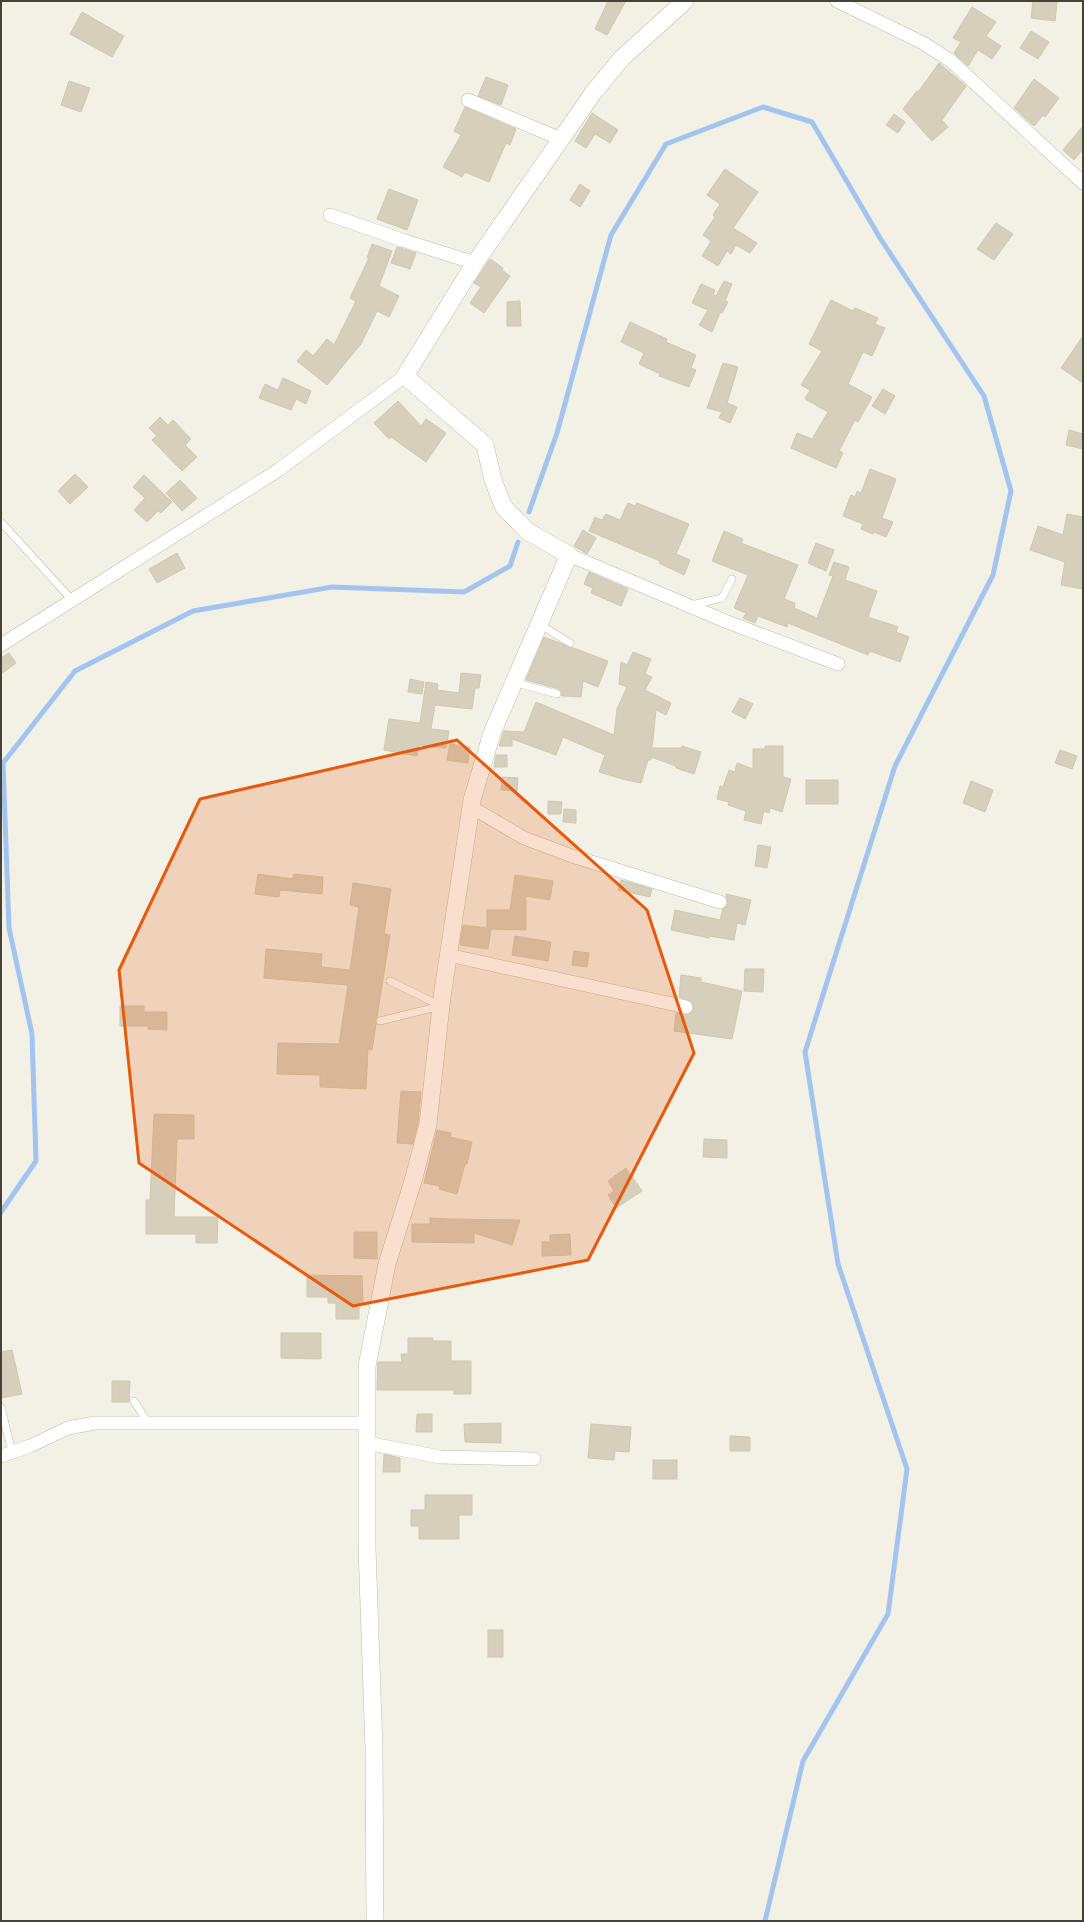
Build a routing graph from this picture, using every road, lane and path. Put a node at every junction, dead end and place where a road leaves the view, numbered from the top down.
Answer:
1 (685, 1) edge
2 (837, 1) edge
3 (468, 100) dead end
4 (561, 139) junction
5 (1083, 183) edge
6 (330, 215) dead end
7 (475, 263) junction
8 (405, 376) junction
9 (1, 522) edge
10 (562, 552) junction
11 (732, 579) dead end
12 (72, 600) junction
13 (688, 606) junction
14 (539, 624) junction
15 (570, 643) dead end
16 (1, 645) edge
17 (838, 664) dead end
18 (513, 682) junction
19 (557, 694) dead end
20 (471, 807) junction
21 (720, 902) dead end
22 (448, 955) junction
23 (390, 981) dead end
24 (440, 1006) junction
25 (686, 1007) dead end
26 (380, 1021) dead end
27 (134, 1401) dead end
28 (1, 1407) edge
29 (148, 1423) junction
30 (367, 1423) junction
31 (367, 1443) junction
32 (7, 1454) edge
33 (534, 1458) dead end
34 (375, 1921) edge

1 - 4 street
2 - 5 street
3 - 4 street
4 - 7 street
6 - 7 street
7 - 8 street
8 - 10 street
8 - 12 street
9 - 12 lane
10 - 13 street
10 - 14 street
11 - 13 lane
12 - 16 street
13 - 17 street
14 - 15 lane
14 - 18 street
18 - 19 lane
18 - 20 street
20 - 21 street
20 - 22 street
22 - 24 street
22 - 25 street
23 - 24 lane
24 - 26 lane
24 - 30 street
27 - 29 lane
28 - 32 lane
29 - 30 street
29 - 32 street
30 - 31 street
31 - 33 street
31 - 34 street

